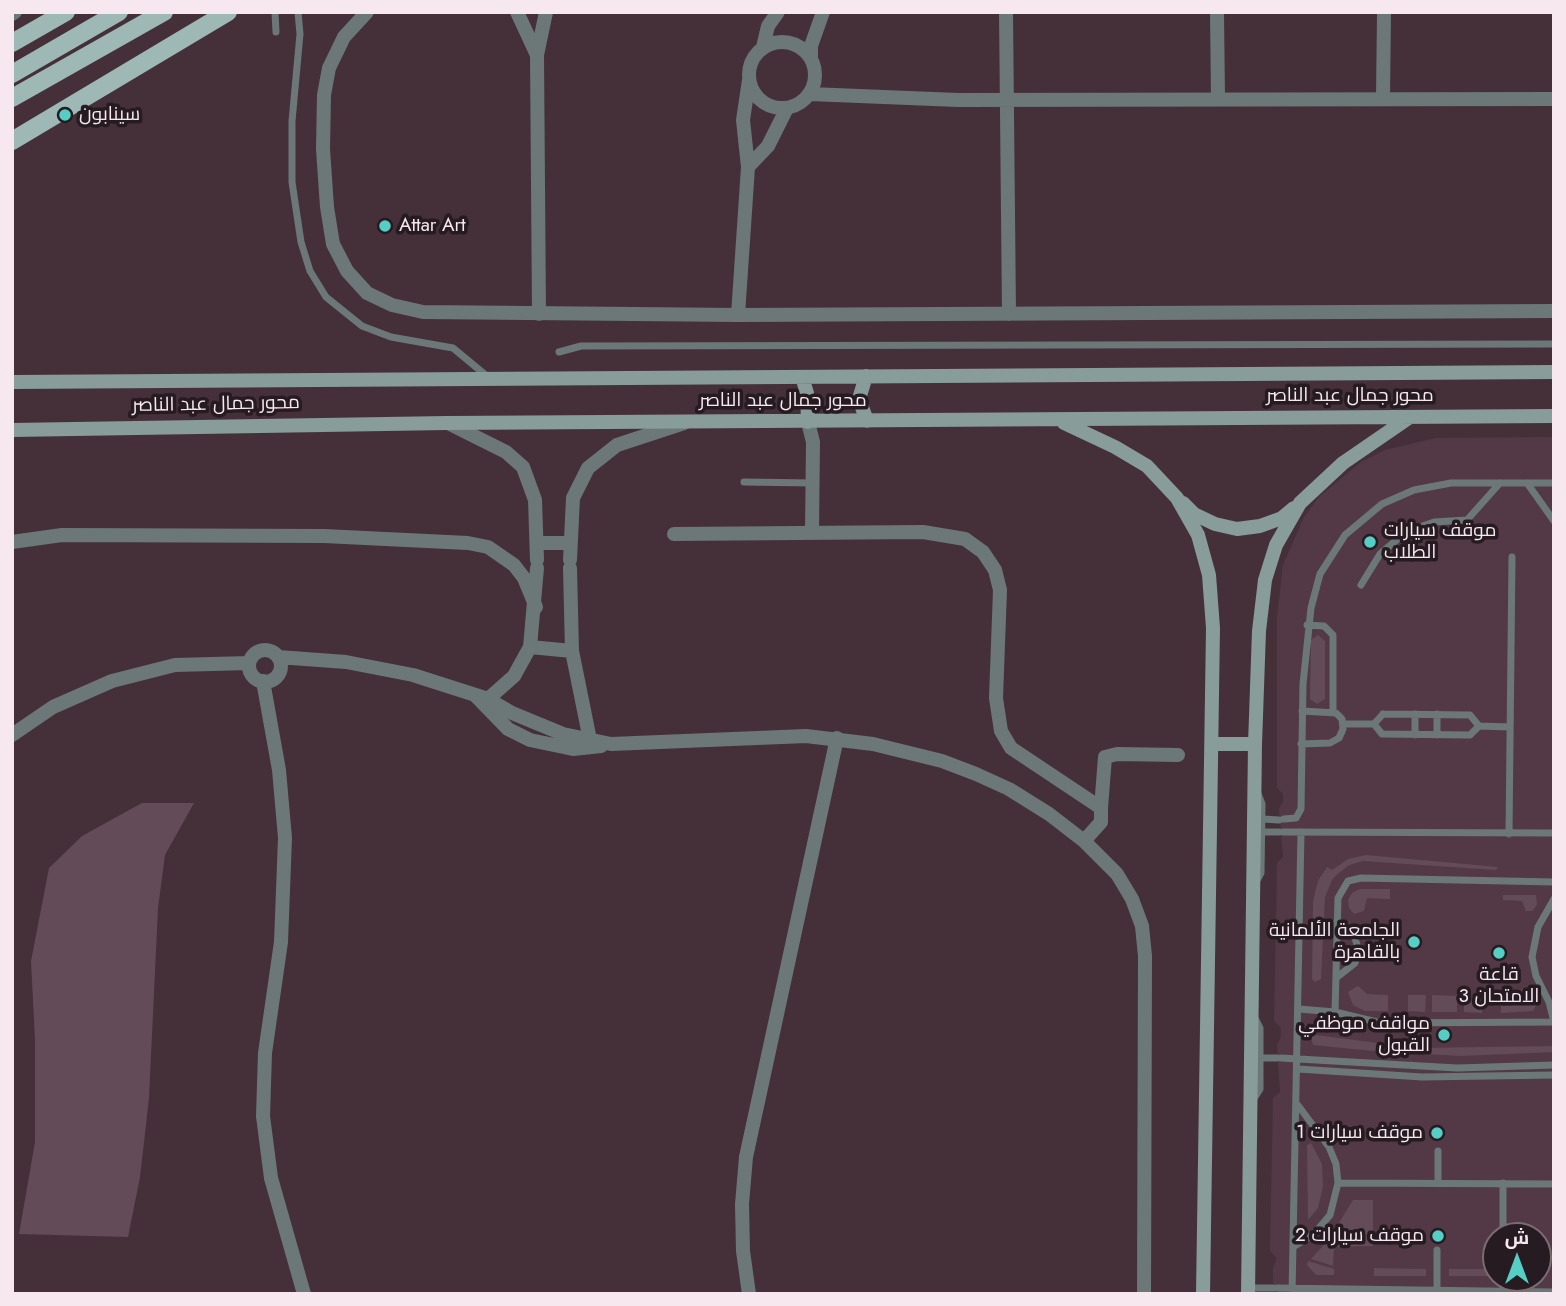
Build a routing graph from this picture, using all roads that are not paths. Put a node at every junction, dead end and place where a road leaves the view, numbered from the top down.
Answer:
1 (66, 12) edge
2 (119, 12) edge
3 (164, 12) edge
4 (228, 12) edge
5 (275, 12) edge
6 (298, 12) edge
7 (367, 12) edge
8 (517, 12) edge
9 (546, 12) edge
10 (778, 12) edge
11 (823, 12) edge
12 (1006, 12) edge
13 (1217, 12) edge
14 (1384, 12) edge
15 (276, 32) dead end
16 (12, 43) edge
17 (763, 47) junction
18 (537, 55) junction
19 (811, 58) junction
20 (12, 74) edge
21 (749, 80) junction
22 (1554, 86) edge
23 (810, 94) junction
24 (1383, 98) junction
25 (12, 99) edge
26 (1218, 99) junction
27 (1547, 99) edge
28 (1007, 100) junction
29 (787, 108) junction
30 (12, 141) edge
31 (748, 167) junction
32 (1554, 311) edge
33 (539, 314) junction
34 (1009, 314) junction
35 (738, 315) junction
36 (1554, 344) edge
37 (559, 352) dead end
38 (1554, 372) edge
39 (866, 376) junction
40 (802, 377) junction
41 (491, 380) junction
42 (12, 382) edge
43 (1554, 416) edge
44 (1410, 417) junction
45 (1056, 420) junction
46 (867, 421) junction
47 (808, 422) junction
48 (447, 423) junction
49 (685, 423) junction
50 (12, 429) edge
51 (744, 482) dead end
52 (812, 483) junction
53 (1500, 483) junction
54 (1527, 483) junction
55 (1554, 483) edge
56 (1177, 498) junction
57 (1300, 503) junction
58 (1554, 522) edge
59 (812, 532) junction
60 (674, 534) dead end
61 (12, 542) edge
62 (538, 543) junction
63 (570, 543) junction
64 (1512, 558) dead end
65 (1361, 585) dead end
66 (536, 607) junction
67 (1307, 625) junction
68 (530, 647) junction
69 (572, 651) junction
70 (278, 657) junction
71 (249, 663) junction
72 (264, 681) junction
73 (481, 696) junction
74 (1302, 711) junction
75 (1333, 712) junction
76 (1415, 714) junction
77 (1437, 714) junction
78 (1343, 724) junction
79 (1374, 724) junction
80 (1479, 726) junction
81 (1510, 727) junction
82 (1415, 734) junction
83 (12, 735) edge
84 (1437, 735) junction
85 (837, 738) junction
86 (590, 740) junction
87 (611, 744) junction
88 (1212, 744) junction
89 (1255, 744) junction
90 (1301, 744) junction
91 (1178, 755) dead end
92 (1254, 788) junction
93 (1101, 808) junction
94 (1262, 819) junction
95 (1262, 832) junction
96 (1301, 832) junction
97 (1554, 833) edge
98 (1509, 834) junction
99 (1084, 841) junction
100 (1554, 882) edge
101 (1253, 884) junction
102 (1554, 899) edge
103 (1337, 921) junction
104 (1336, 978) junction
105 (1299, 1009) junction
106 (1251, 1012) junction
107 (1335, 1012) junction
108 (1261, 1058) junction
109 (1298, 1058) junction
110 (1554, 1065) edge
111 (1298, 1069) junction
112 (1554, 1076) edge
113 (1250, 1103) junction
114 (1297, 1104) junction
115 (1438, 1151) dead end
116 (1338, 1183) junction
117 (1438, 1183) junction
118 (1503, 1183) junction
119 (1554, 1184) edge
120 (1503, 1222) edge
121 (1293, 1247) junction
122 (1437, 1250) dead end
123 (1248, 1291) edge
124 (1292, 1291) edge
125 (1437, 1291) junction
126 (1482, 1292) edge
127 (1503, 1292) edge
128 (1554, 1293) edge
129 (304, 1294) edge
130 (749, 1294) edge
131 (1144, 1294) edge
132 (1203, 1294) edge

1 - 16 main road
2 - 20 main road
3 - 25 main road
4 - 30 main road
5 - 15 lane
6 - 41 lane
7 - 33 street
8 - 18 street
9 - 18 street
10 - 17 street
11 - 19 street
12 - 28 street
13 - 26 street
14 - 24 street
17 - 19 street
17 - 21 street
18 - 33 street
19 - 23 street
21 - 29 street
21 - 31 street
22 - 27 street
23 - 28 street
23 - 29 street
24 - 26 street
24 - 27 street
26 - 28 street
28 - 34 street
29 - 31 street
31 - 35 street
32 - 34 street
33 - 35 street
34 - 35 street
36 - 37 lane
38 - 39 main road, محور جمال عبد الناصر
39 - 40 main road, محور جمال عبد الناصر
39 - 46 main road
40 - 41 main road, محور جمال عبد الناصر
40 - 47 main road
41 - 42 main road, محور جمال عبد الناصر
43 - 44 main road, محور جمال عبد الناصر
44 - 45 main road, محور جمال عبد الناصر
44 - 57 main road
45 - 46 main road, محور جمال عبد الناصر
45 - 56 main road
46 - 47 main road, محور جمال عبد الناصر
47 - 49 main road, محور جمال عبد الناصر
47 - 52 street
48 - 49 main road, محور جمال عبد الناصر
48 - 50 main road, محور جمال عبد الناصر
48 - 62 street
49 - 63 street
51 - 52 lane
52 - 59 street
53 - 54 lane
53 - 65 lane
53 - 67 lane
54 - 55 lane
54 - 58 lane
56 - 57 main road
56 - 88 main road
57 - 89 main road
59 - 60 street
59 - 93 street
61 - 66 street
62 - 63 street
62 - 66 street
63 - 69 street
64 - 81 lane
66 - 68 street
67 - 74 lane
67 - 75 lane
68 - 69 street
68 - 73 street
69 - 86 street
70 - 71 street
70 - 72 street
70 - 73 street
71 - 72 street
71 - 83 street
72 - 129 street
73 - 86 street
73 - 87 street
74 - 75 lane
74 - 90 lane
75 - 78 lane
76 - 77 lane
76 - 79 lane
76 - 82 lane
77 - 80 lane
77 - 84 lane
78 - 79 lane
78 - 90 lane
79 - 82 lane
80 - 81 lane
80 - 84 lane
81 - 98 lane
82 - 84 lane
85 - 87 street
85 - 99 street
85 - 130 street
86 - 87 street
88 - 89 main road
88 - 132 main road
89 - 92 main road
90 - 94 lane
91 - 93 street
92 - 94 lane
92 - 101 main road
93 - 99 street
94 - 95 lane
95 - 96 lane
95 - 101 lane
96 - 98 lane
96 - 105 lane
97 - 98 lane
99 - 131 street
100 - 103 lane
101 - 106 main road
102 - 107 lane
103 - 104 lane
103 - 104 lane
104 - 107 lane
105 - 107 lane
105 - 109 lane
106 - 108 lane
106 - 113 main road
108 - 109 lane
108 - 113 lane
109 - 110 lane
109 - 111 lane
111 - 112 lane
111 - 114 lane
113 - 123 main road
114 - 116 lane
114 - 121 lane
115 - 117 lane
116 - 117 lane
116 - 121 lane
117 - 118 lane
118 - 119 lane
118 - 120 lane
121 - 124 lane
122 - 125 lane
123 - 124 lane
124 - 125 lane
125 - 126 lane
127 - 128 lane

